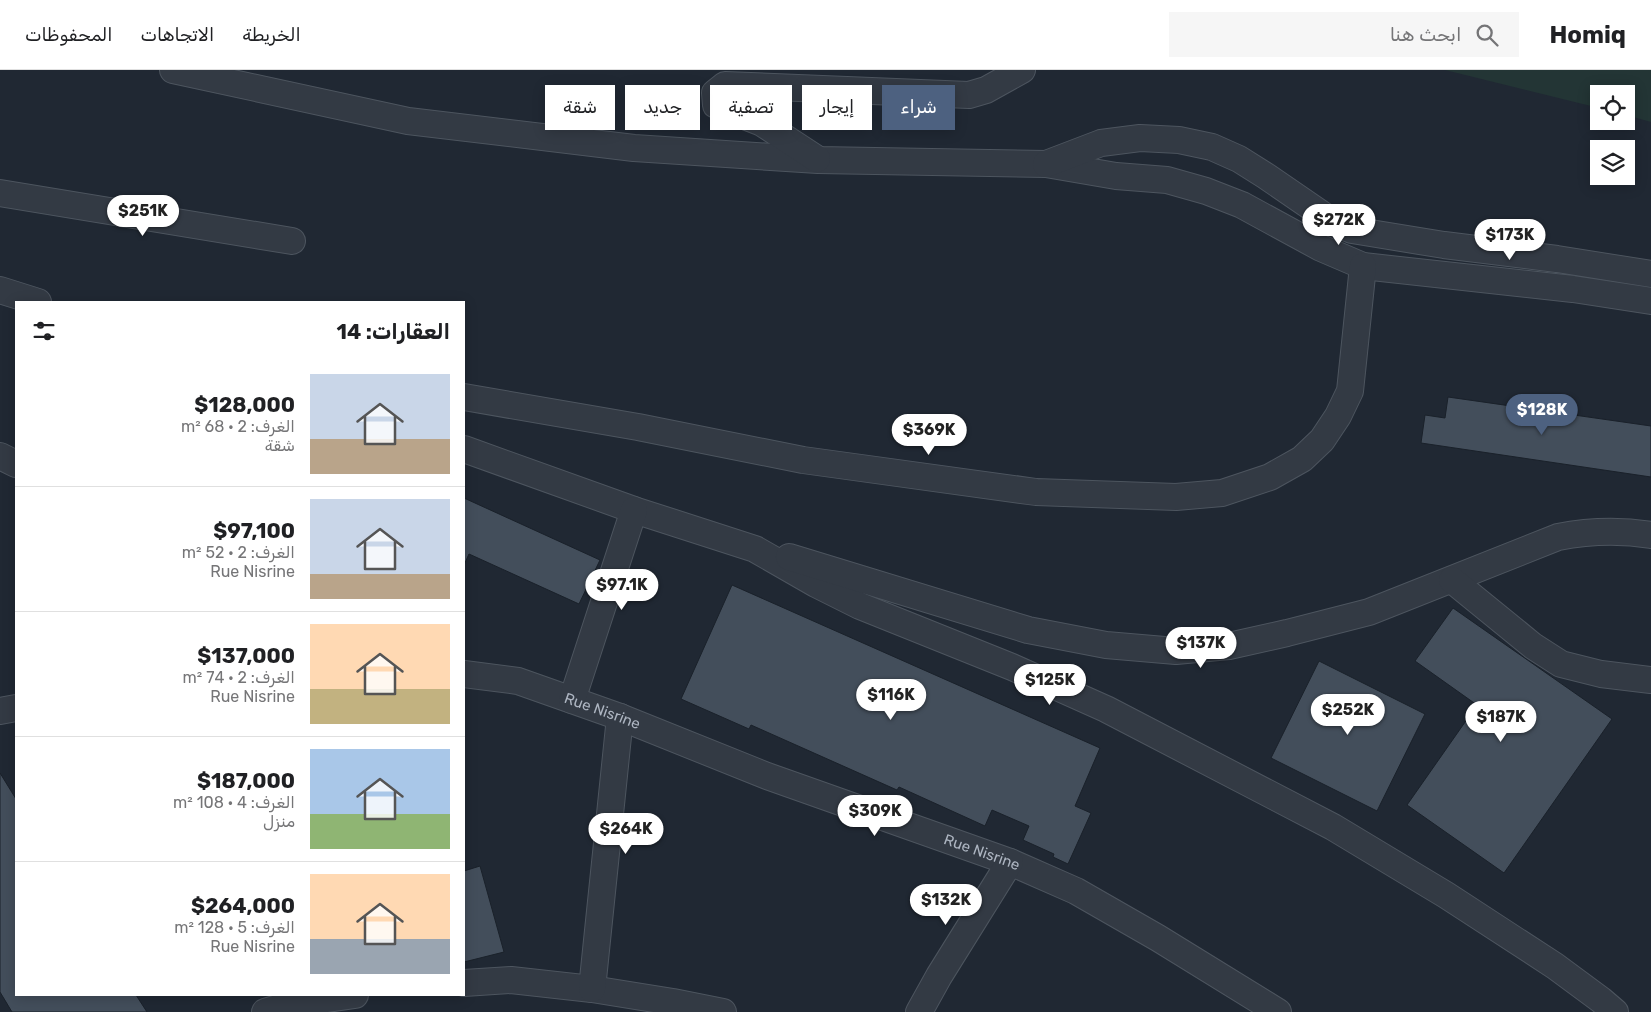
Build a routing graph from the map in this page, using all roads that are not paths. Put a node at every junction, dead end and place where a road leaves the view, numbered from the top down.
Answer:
1 (173, 70) edge
2 (1022, 70) edge
3 (818, 160) junction
4 (1046, 164) junction
5 (0, 193) edge
6 (292, 241) dead end
7 (1363, 266) junction
8 (1651, 274) edge
9 (0, 290) edge
10 (35, 301) edge
11 (1651, 301) edge
12 (465, 396) edge
13 (465, 449) edge
14 (0, 456) edge
15 (15, 464) edge
16 (634, 510) junction
17 (1651, 535) edge
18 (754, 549) junction
19 (1452, 580) junction
20 (465, 674) edge
21 (1651, 680) edge
22 (572, 700) junction
23 (15, 708) edge
24 (0, 711) edge
25 (620, 717) junction
26 (1010, 862) junction
27 (465, 983) edge
28 (592, 989) junction
29 (348, 996) edge
30 (291, 1004) edge
31 (265, 1012) edge
32 (723, 1012) edge
33 (919, 1012) edge
34 (1278, 1012) edge
35 (1615, 1012) edge

1 - 3 street
2 - 3 street
3 - 4 street
4 - 7 street
4 - 8 street
5 - 6 street
7 - 11 street
7 - 12 street
9 - 10 street
13 - 16 street
14 - 15 street
16 - 18 street
16 - 22 street
17 - 19 street
18 - 19 street
18 - 35 street
19 - 21 street
20 - 22 street, Rue Nisrine
22 - 25 street, Rue Nisrine
23 - 24 street
25 - 26 street, Rue Nisrine
25 - 28 street
26 - 33 street
26 - 34 street, Rue Nisrine
27 - 28 street
28 - 32 street
29 - 30 street
30 - 31 street

